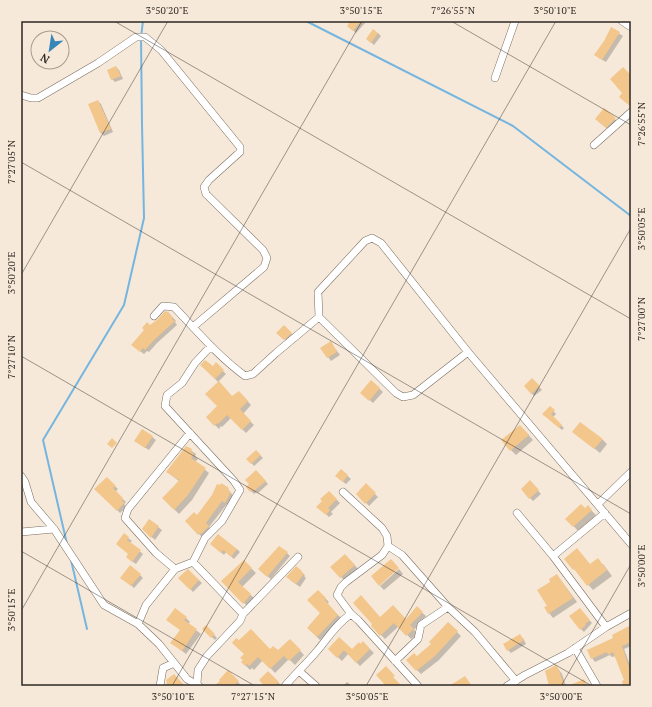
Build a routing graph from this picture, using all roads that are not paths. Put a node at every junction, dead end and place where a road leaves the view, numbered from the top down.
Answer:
1 (515, 21) edge
2 (622, 21) edge
3 (631, 27) edge
4 (495, 78) dead end
5 (21, 95) edge
6 (631, 112) edge
7 (594, 145) dead end
8 (154, 316) dead end
9 (319, 317) junction
10 (193, 327) junction
11 (211, 346) junction
12 (468, 352) junction
13 (190, 433) junction
14 (631, 472) edge
15 (21, 476) edge
16 (343, 492) dead end
17 (598, 504) junction
18 (517, 513) dead end
19 (605, 513) junction
20 (54, 529) junction
21 (21, 532) edge
22 (631, 544) edge
23 (388, 546) junction
24 (553, 556) junction
25 (298, 557) dead end
26 (193, 562) junction
27 (175, 569) junction
28 (448, 607) junction
29 (631, 613) edge
30 (243, 614) junction
31 (351, 614) junction
32 (138, 624) junction
33 (606, 627) junction
34 (575, 648) junction
35 (395, 661) junction
36 (174, 663) junction
37 (299, 671) junction
38 (516, 681) junction
39 (198, 685) edge
40 (160, 686) edge
41 (285, 686) edge
42 (316, 686) edge
43 (418, 686) edge
44 (507, 686) edge
45 (597, 686) edge

1 - 4 street
2 - 3 street
5 - 10 street
6 - 7 street
8 - 10 street
9 - 11 street
9 - 12 street
9 - 12 street
10 - 11 street
11 - 13 street
12 - 17 street
13 - 26 street
13 - 27 street
14 - 17 street
15 - 20 street
16 - 23 street
17 - 19 street
18 - 24 street
19 - 22 street
19 - 24 street
20 - 21 street
20 - 32 street
23 - 28 street
23 - 31 street
24 - 33 street
25 - 30 street
26 - 27 street
26 - 30 street
27 - 32 street
28 - 35 street
28 - 38 street
29 - 33 street
30 - 39 street
31 - 35 street
31 - 37 street
32 - 36 street
33 - 34 street
34 - 38 street
34 - 45 street
35 - 43 street
36 - 39 street
36 - 40 street
37 - 41 street
37 - 42 street
38 - 44 street

